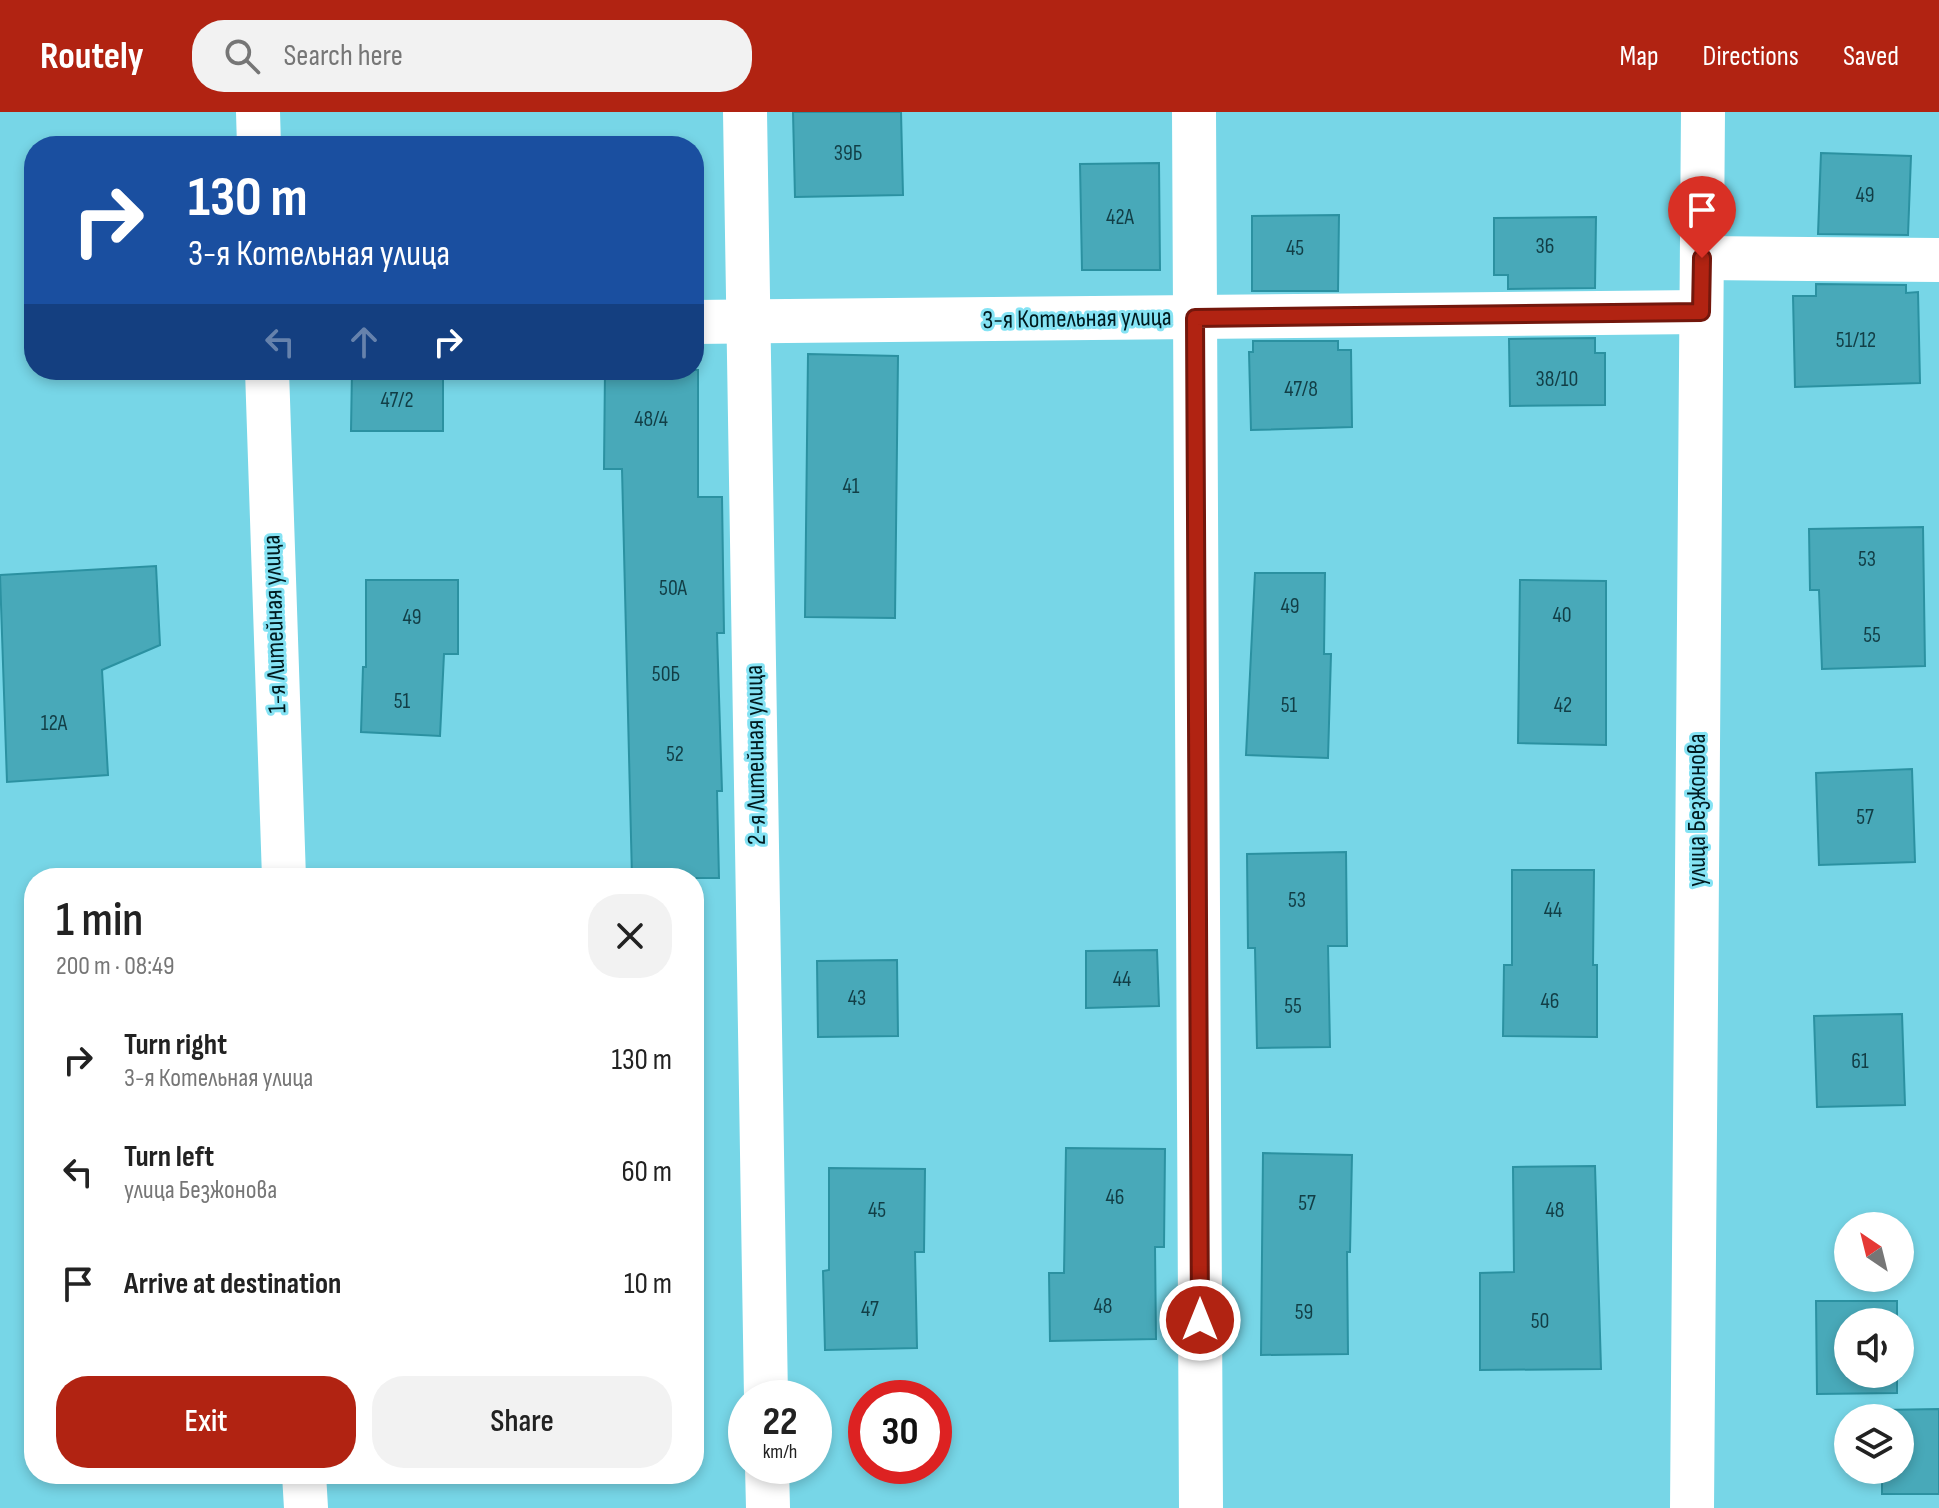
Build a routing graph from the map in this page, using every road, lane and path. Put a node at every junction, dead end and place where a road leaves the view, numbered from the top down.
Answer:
1 (258, 112) edge
2 (745, 112) edge
3 (1194, 112) edge
4 (1703, 112) edge
5 (259, 136) edge
6 (1702, 258) junction
7 (1939, 260) edge
8 (1701, 312) junction
9 (1195, 318) junction
10 (704, 322) edge
11 (748, 324) junction
12 (267, 380) edge
13 (284, 868) edge
14 (766, 1380) edge
15 (305, 1484) edge
16 (767, 1484) edge
17 (306, 1508) edge
18 (768, 1508) edge
19 (1201, 1508) edge
20 (1692, 1508) edge

1 - 5 street
2 - 11 street, 2-я Литейная улица
3 - 9 street
4 - 6 street, улица Безжонова
6 - 7 street
6 - 8 street, улица Безжонова
8 - 9 street, 3-я Котельная улица
8 - 20 street, улица Безжонова
9 - 11 street, 3-я Котельная улица
9 - 19 street
10 - 11 street, 3-я Котельная улица
11 - 14 street, 2-я Литейная улица
12 - 13 street, 1-я Литейная улица
15 - 17 street
16 - 18 street

